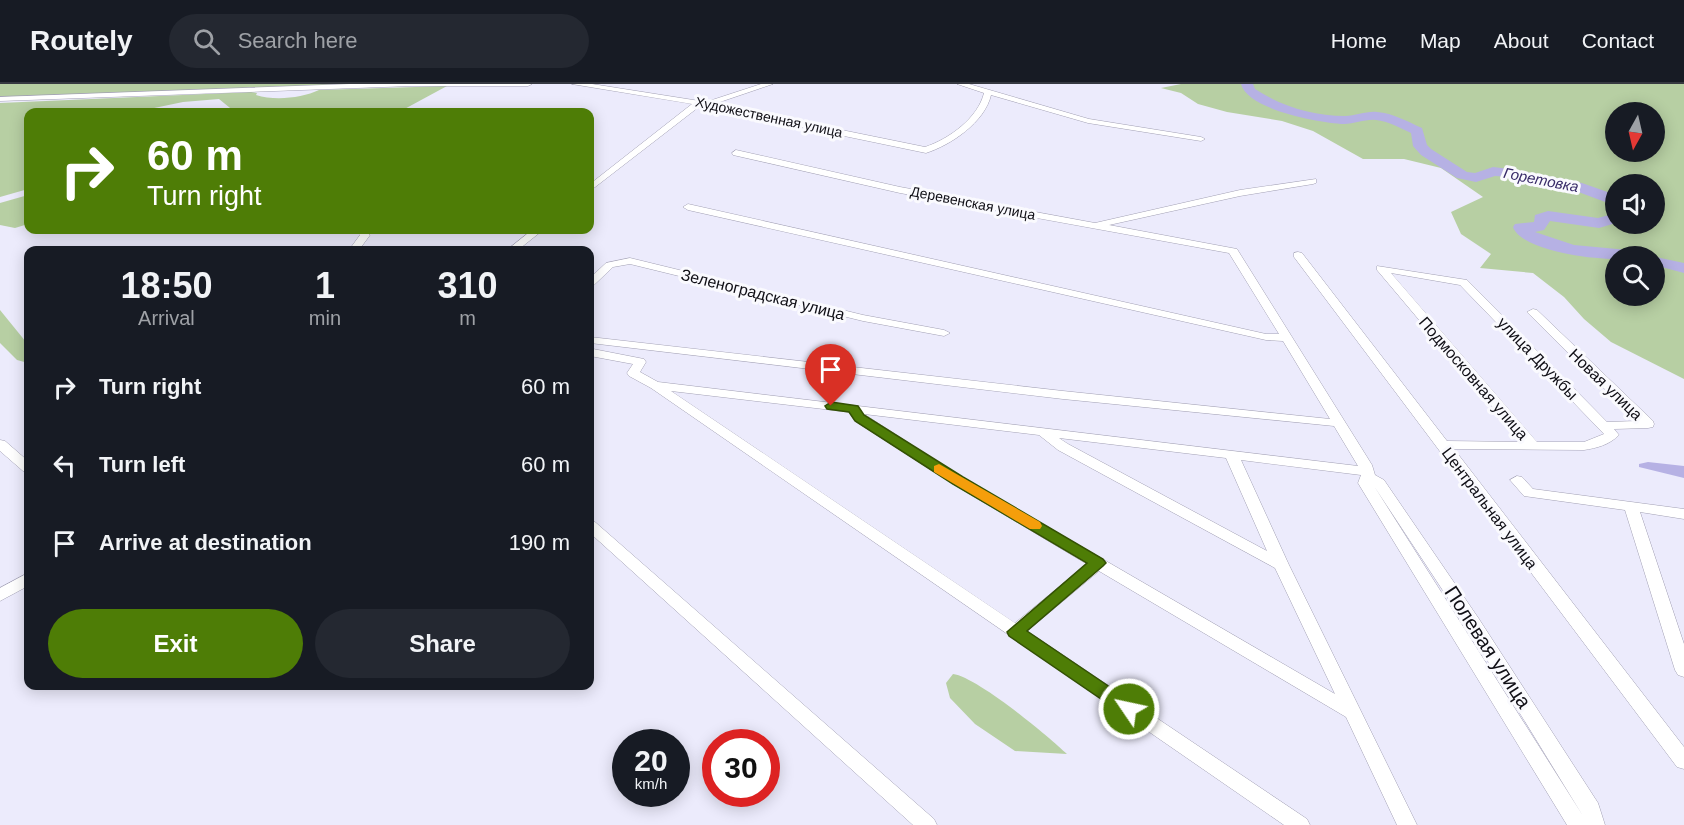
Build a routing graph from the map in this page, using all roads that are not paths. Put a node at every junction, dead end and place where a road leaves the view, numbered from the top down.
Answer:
1 (455, 84) edge
2 (528, 84) edge
3 (576, 84) edge
4 (769, 84) edge
5 (961, 84) edge
6 (978, 86) edge
7 (988, 92) junction
8 (0, 99) edge
9 (703, 103) junction
10 (1201, 139) dead end
11 (736, 153) dead end
12 (1313, 181) dead end
13 (594, 185) edge
14 (688, 207) dead end
15 (1093, 226) junction
16 (364, 234) edge
17 (533, 234) edge
18 (357, 246) edge
19 (517, 246) edge
20 (1224, 249) joint
21 (1298, 255) dead end
22 (1382, 268) joint
23 (594, 279) edge
24 (1533, 312) dead end
25 (944, 333) dead end
26 (1287, 338) junction
27 (594, 347) edge
28 (594, 348) edge
29 (655, 385) junction
30 (853, 409) junction
31 (1331, 423) dead end
32 (1604, 426) junction
33 (1042, 432) junction
34 (0, 444) edge
35 (1442, 445) junction
36 (1533, 446) junction
37 (1232, 456) junction
38 (24, 465) edge
39 (1368, 474) junction
40 (1517, 480) dead end
41 (1631, 506) junction
42 (1684, 514) edge
43 (594, 529) edge
44 (1098, 563) junction
45 (1281, 565) junction
46 (24, 581) edge
47 (0, 595) edge
48 (1453, 623) junction
49 (1473, 623) junction
50 (1015, 632) junction
51 (1684, 670) edge
52 (1352, 712) junction
53 (1684, 761) edge
54 (927, 825) edge
55 (1300, 825) edge
56 (1407, 825) edge
57 (1578, 825) edge
58 (1595, 825) edge

1 - 2 street
1 - 8 street
3 - 9 street, Художественная улица
4 - 9 street
5 - 6 street
6 - 7 street
7 - 9 street, Художественная улица
7 - 10 street
9 - 13 street
11 - 15 street, Деревенская улица
12 - 15 street
14 - 26 street
15 - 20 street, Деревенская улица
16 - 18 street
17 - 19 street
20 - 26 street, Полевая улица
21 - 35 street, Центральная улица
22 - 32 street, улица Дружбы
22 - 36 street, Подмосковная улица
23 - 25 street, Зеленоградская улица
24 - 32 street, Новая улица
26 - 39 street, Полевая улица
27 - 31 street
28 - 29 street
29 - 30 street
29 - 50 street
30 - 33 street
30 - 44 street
32 - 36 street
33 - 37 street
33 - 45 street
34 - 38 street
35 - 36 street, Подмосковная улица
35 - 53 street, Центральная улица
37 - 39 street
37 - 45 street
39 - 48 street, Полевая улица
39 - 49 street, Полевая улица
40 - 41 street
41 - 42 street
41 - 51 street
43 - 54 street
44 - 50 street
44 - 52 street
45 - 52 street
46 - 47 street
48 - 49 street
48 - 57 street, Полевая улица
49 - 58 street, Полевая улица
50 - 55 street
52 - 56 street

